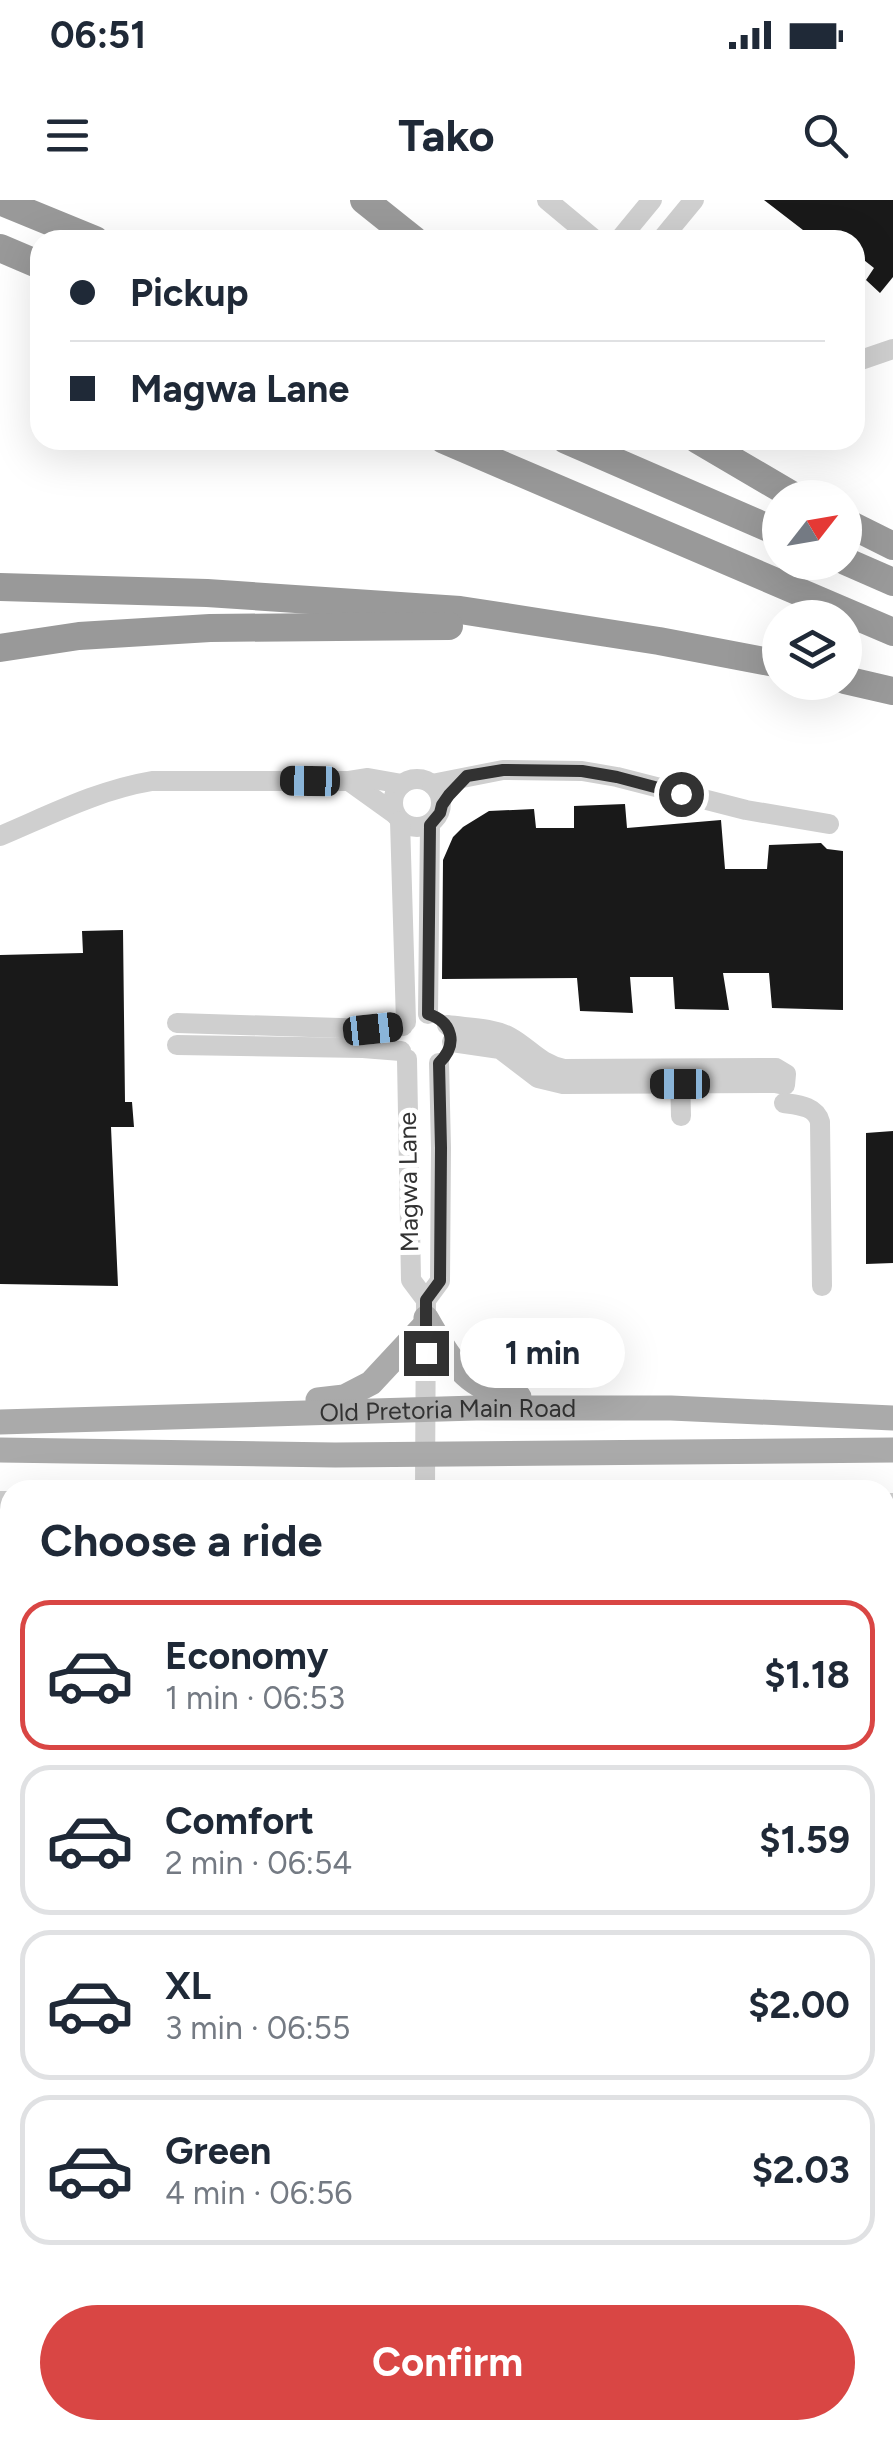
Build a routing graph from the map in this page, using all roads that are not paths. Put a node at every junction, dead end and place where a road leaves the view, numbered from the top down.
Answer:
1 (364, 200) edge
2 (546, 200) edge
3 (652, 200) edge
4 (0, 201) edge
5 (682, 204) edge
6 (71, 230) edge
7 (402, 230) edge
8 (584, 230) edge
9 (627, 230) edge
10 (667, 230) edge
11 (0, 248) edge
12 (30, 261) edge
13 (893, 349) edge
14 (865, 359) edge
15 (467, 450) edge
16 (589, 450) edge
17 (715, 450) edge
18 (766, 480) edge
19 (762, 525) edge
20 (862, 530) edge
21 (893, 546) edge
22 (862, 568) edge
23 (893, 582) edge
24 (0, 587) edge
25 (561, 626) junction
26 (893, 632) edge
27 (0, 648) edge
28 (762, 661) edge
29 (862, 684) edge
30 (893, 692) edge
31 (467, 776) junction
32 (349, 781) junction
33 (402, 784) junction
34 (432, 784) junction
35 (442, 805) junction
36 (398, 817) junction
37 (830, 824) dead end
38 (430, 825) junction
39 (0, 836) edge
40 (428, 1014) junction
41 (177, 1023) dead end
42 (404, 1024) junction
43 (450, 1034) junction
44 (297, 1037) junction
45 (177, 1045) dead end
46 (404, 1055) junction
47 (439, 1063) junction
48 (784, 1103) dead end
49 (681, 1116) dead end
50 (822, 1286) dead end
51 (426, 1314) junction
52 (638, 1408) junction
53 (426, 1411) junction
54 (204, 1416) junction
55 (893, 1418) edge
56 (0, 1422) edge
57 (0, 1450) edge
58 (893, 1450) edge
59 (425, 1453) junction
60 (425, 1480) edge

1 - 7 highway
2 - 8 street
3 - 9 street
4 - 6 highway
5 - 10 street
11 - 12 highway
13 - 14 street
15 - 26 highway
16 - 19 highway
17 - 18 highway
20 - 21 highway
22 - 23 highway
24 - 25 highway
25 - 27 highway
25 - 28 highway
29 - 30 highway
31 - 34 street
31 - 35 street
31 - 37 street
32 - 33 street
32 - 36 street
32 - 39 street
33 - 34 street
33 - 36 street
34 - 35 street
35 - 38 street
36 - 38 street
36 - 42 street, Magwa Lane
38 - 40 street
40 - 42 street
40 - 43 street
41 - 44 street
42 - 44 street
42 - 46 street, Magwa Lane
43 - 47 street
43 - 49 street
44 - 45 street
44 - 46 street
46 - 47 street
46 - 51 street, Magwa Lane
47 - 51 street, Magwa Lane
48 - 50 street
51 - 52 main road
51 - 53 street, Magwa Lane
51 - 54 main road
52 - 53 main road, Old Pretoria Main Road
52 - 55 main road, Old Pretoria Main Road
53 - 54 main road, Old Pretoria Main Road
53 - 59 street, Magwa Lane
54 - 56 main road, Old Pretoria Main Road
57 - 59 main road, Old Pretoria Main Road
58 - 59 main road, Old Pretoria Main Road
59 - 60 street, Magwa Lane

